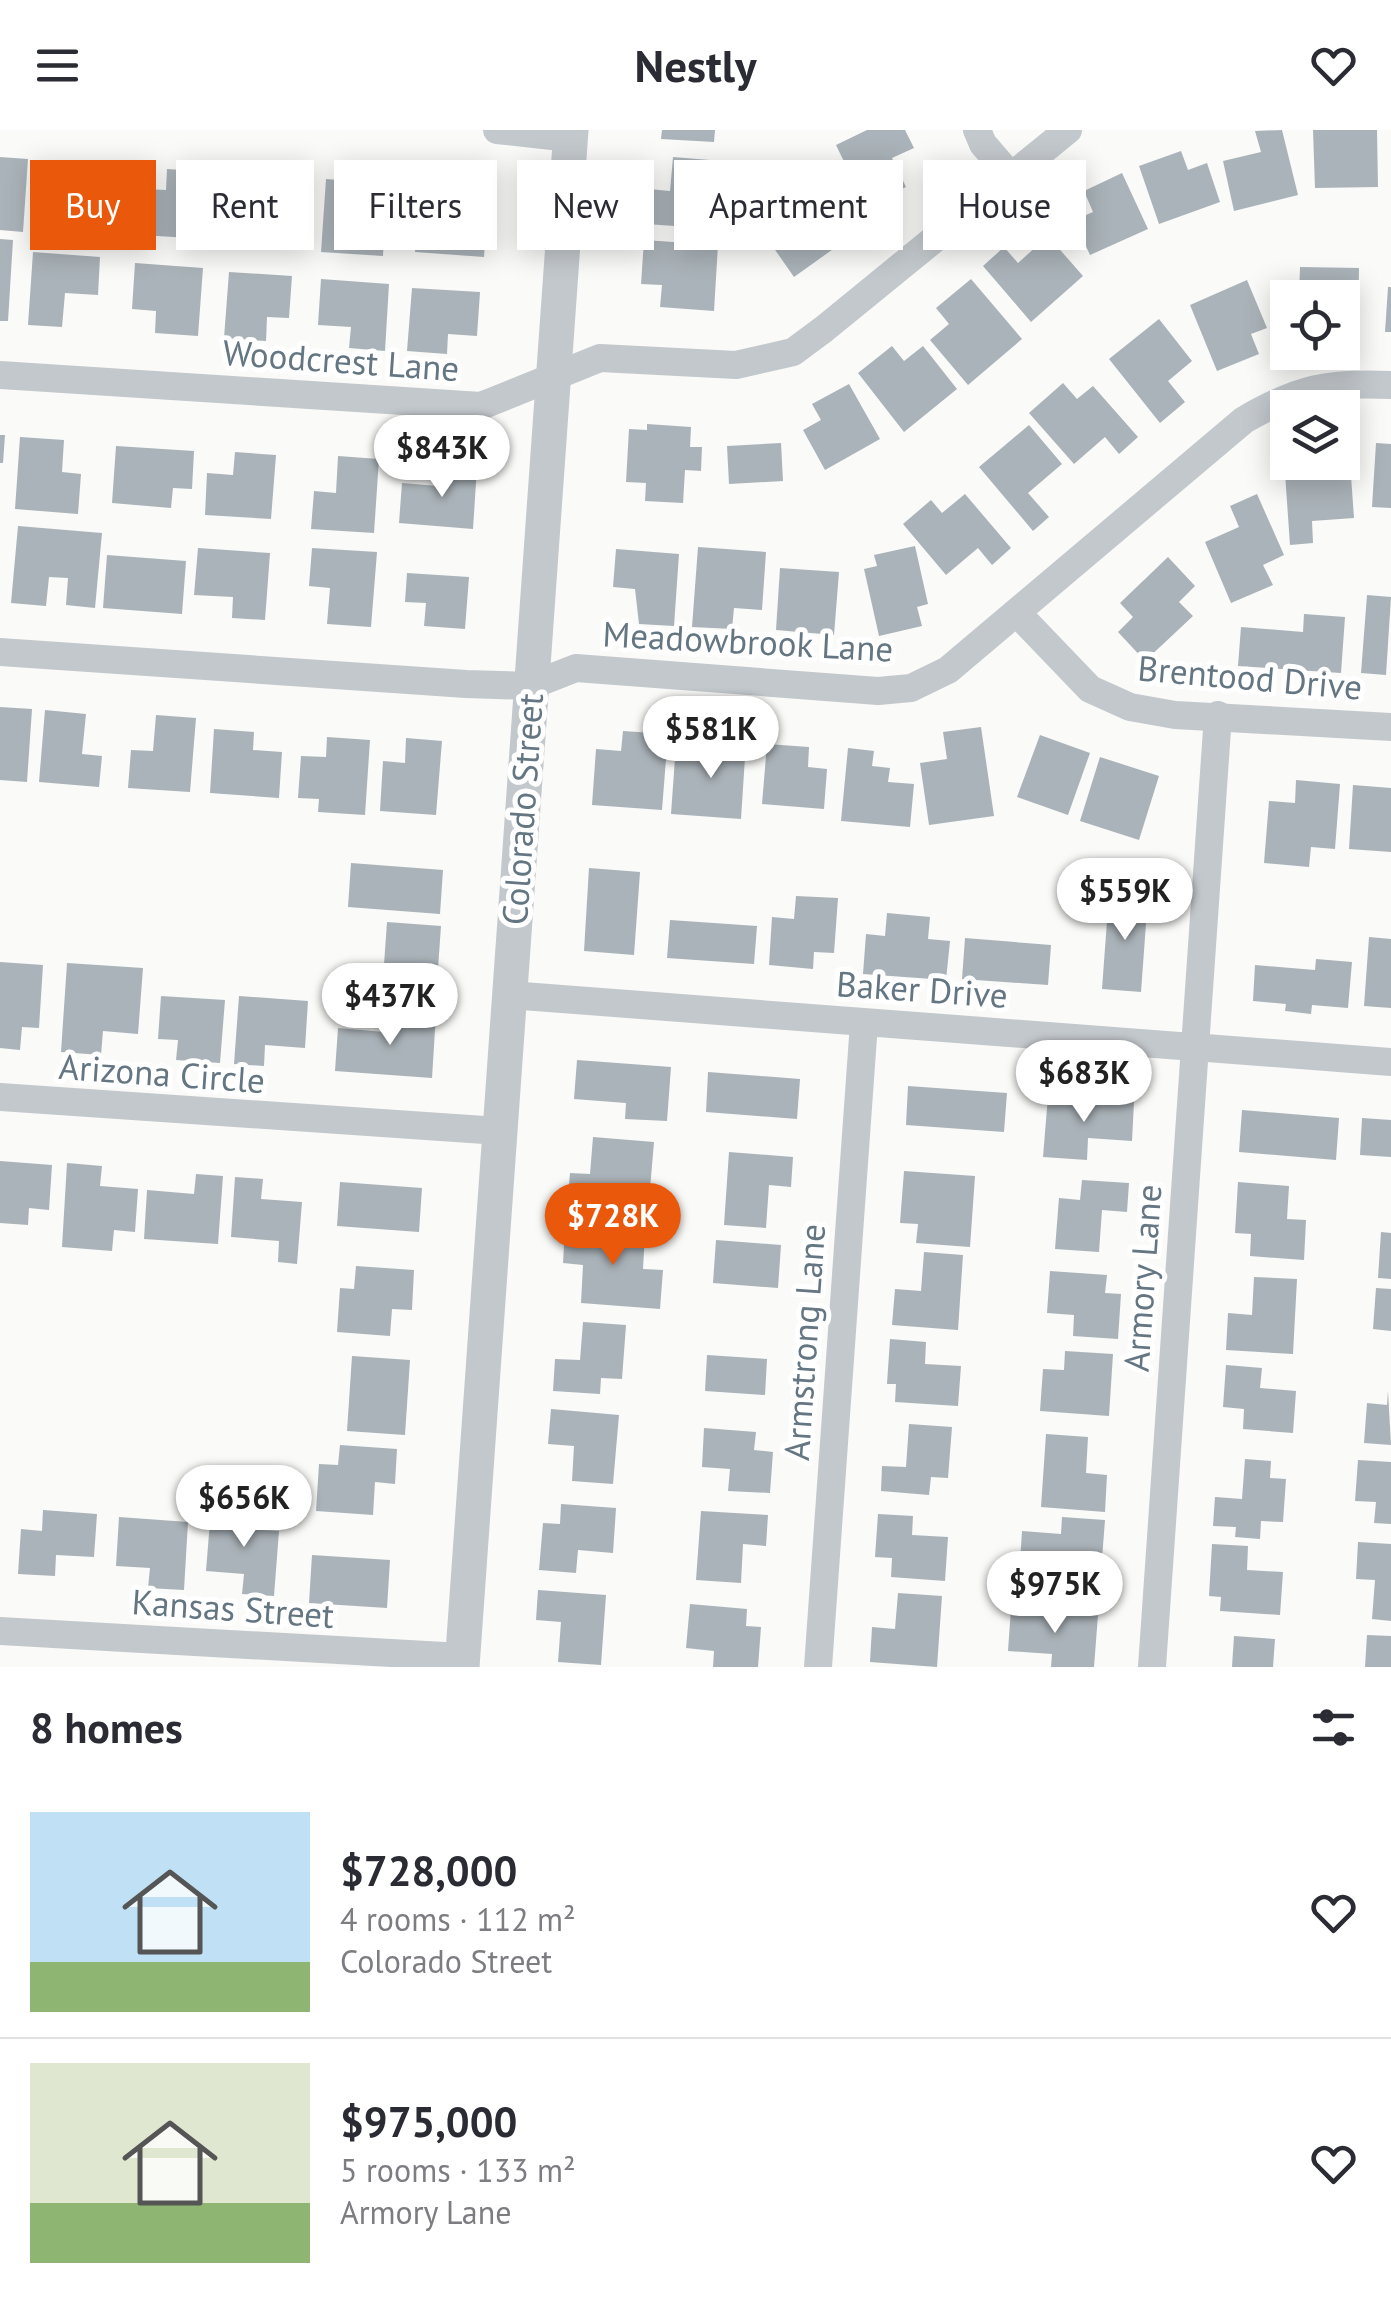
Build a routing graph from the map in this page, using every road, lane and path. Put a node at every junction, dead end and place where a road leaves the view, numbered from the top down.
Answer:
1 (497, 130) edge
2 (977, 130) edge
3 (1068, 130) edge
4 (571, 134) edge
5 (997, 160) edge
6 (1028, 160) edge
7 (923, 245) edge
8 (0, 375) edge
9 (552, 380) junction
10 (1391, 385) edge
11 (1018, 614) junction
12 (0, 652) edge
13 (530, 686) junction
14 (1218, 714) junction
15 (1391, 727) edge
16 (508, 995) junction
17 (864, 1023) junction
18 (1196, 1046) junction
19 (1391, 1062) edge
20 (0, 1097) edge
21 (499, 1132) junction
22 (0, 1631) edge
23 (462, 1662) edge
24 (818, 1667) edge
25 (1152, 1667) edge

1 - 4 street
2 - 5 street
3 - 6 street, Woodcrest Lane
4 - 9 street, Colorado Street
7 - 9 street, Woodcrest Lane
8 - 9 street, Woodcrest Lane
9 - 13 street, Colorado Street
10 - 11 street, Meadowbrook Lane
11 - 13 street, Meadowbrook Lane
11 - 14 street, Brentood Drive
12 - 13 street, Meadowbrook Lane
13 - 16 street, Colorado Street
14 - 15 street, Brentood Drive
14 - 18 street, Armory Lane
16 - 17 street, Baker Drive
16 - 21 street, Colorado Street
17 - 18 street, Baker Drive
17 - 24 street, Armstrong Lane
18 - 19 street, Baker Drive
18 - 25 street, Armory Lane
20 - 21 street, Arizona Circle
21 - 23 street, Colorado Street
22 - 23 street, Kansas Street

